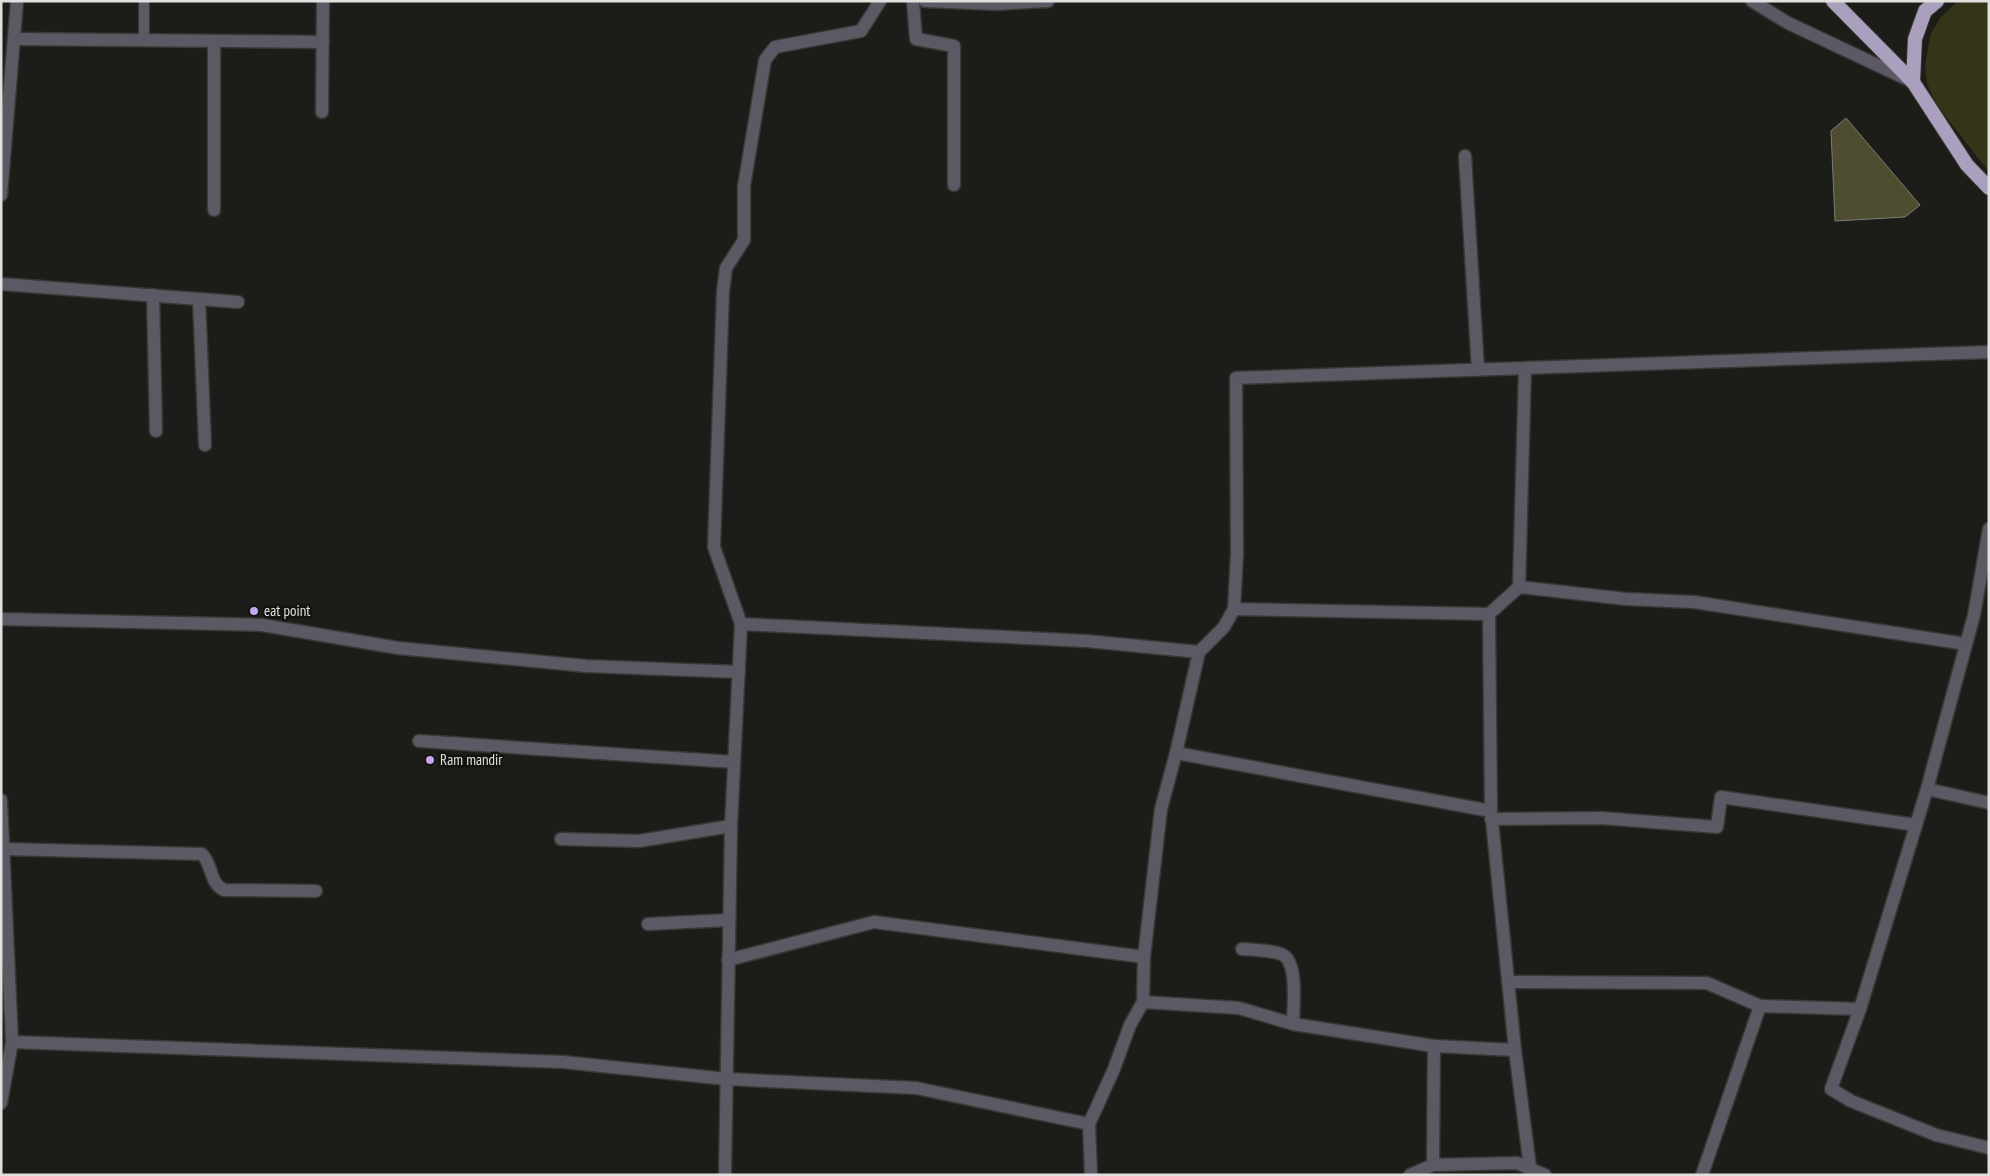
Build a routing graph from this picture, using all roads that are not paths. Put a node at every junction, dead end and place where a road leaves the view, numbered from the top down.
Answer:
1 (17, 1) edge
2 (144, 1) edge
3 (323, 1) edge
4 (880, 1) edge
5 (913, 1) edge
6 (925, 1) edge
7 (1048, 1) edge
8 (1752, 1) edge
9 (1834, 1) edge
10 (1938, 1) edge
11 (14, 39) junction
12 (144, 41) junction
13 (214, 42) junction
14 (323, 42) junction
15 (1913, 82) junction
16 (5, 104) edge
17 (322, 112) dead end
18 (1465, 156) dead end
19 (954, 185) dead end
20 (1989, 188) edge
21 (1, 195) edge
22 (214, 210) dead end
23 (1, 284) edge
24 (153, 295) junction
25 (199, 299) junction
26 (238, 302) dead end
27 (1989, 352) edge
28 (1525, 368) junction
29 (1478, 370) junction
30 (156, 431) dead end
31 (205, 445) dead end
32 (1989, 529) edge
33 (1519, 587) junction
34 (1234, 609) junction
35 (1489, 614) junction
36 (1, 619) edge
37 (741, 624) junction
38 (1966, 644) junction
39 (1199, 652) junction
40 (738, 672) junction
41 (419, 741) dead end
42 (1176, 753) junction
43 (734, 762) junction
44 (1927, 789) junction
45 (1, 800) edge
46 (1989, 803) edge
47 (1491, 815) junction
48 (1916, 825) junction
49 (731, 826) junction
50 (561, 839) dead end
51 (3, 849) junction
52 (316, 891) dead end
53 (729, 920) junction
54 (648, 924) dead end
55 (1242, 949) dead end
56 (1144, 957) junction
57 (728, 960) junction
58 (1508, 982) junction
59 (1143, 1002) junction
60 (1760, 1006) junction
61 (1860, 1009) junction
62 (1293, 1024) junction
63 (1434, 1046) junction
64 (8, 1050) edge
65 (1515, 1050) junction
66 (726, 1079) junction
67 (1, 1103) edge
68 (1089, 1124) junction
69 (1989, 1148) edge
70 (1433, 1165) junction
71 (1531, 1172) edge
72 (726, 1175) edge
73 (1091, 1175) edge
74 (1410, 1175) edge
75 (1545, 1175) edge
76 (1702, 1175) edge

1 - 11 street
2 - 12 lane
3 - 14 street
4 - 37 street
5 - 19 street
6 - 7 street
8 - 15 street
9 - 15 highway
10 - 15 highway
11 - 12 street
11 - 16 street
12 - 13 street
13 - 14 street
13 - 22 street
14 - 17 street
15 - 20 highway
16 - 21 street
18 - 29 street
23 - 24 street
24 - 25 street
24 - 30 street
25 - 26 street
25 - 31 street
27 - 28 street
28 - 29 street
28 - 33 street
29 - 34 street
32 - 38 street
33 - 35 street
33 - 38 street
34 - 35 street
34 - 39 street
35 - 47 street
36 - 40 street
37 - 39 street
37 - 40 street
38 - 44 street
39 - 42 street
40 - 43 street
41 - 43 street
42 - 47 street
42 - 56 street
43 - 49 street
44 - 46 street
44 - 48 street
45 - 51 street
47 - 48 street
47 - 58 street
48 - 61 street
49 - 50 street
49 - 53 street
51 - 52 street
51 - 64 street
53 - 54 street
53 - 57 street
55 - 62 street
56 - 57 street
56 - 59 street
57 - 66 street
58 - 60 street
58 - 65 street
59 - 62 street
59 - 68 street
60 - 61 street
60 - 76 street
61 - 69 street
62 - 63 street
63 - 65 street
63 - 70 street
64 - 66 street
64 - 67 street
65 - 71 street
66 - 68 street
66 - 72 street
68 - 73 street
70 - 71 street
70 - 74 street
71 - 75 street

